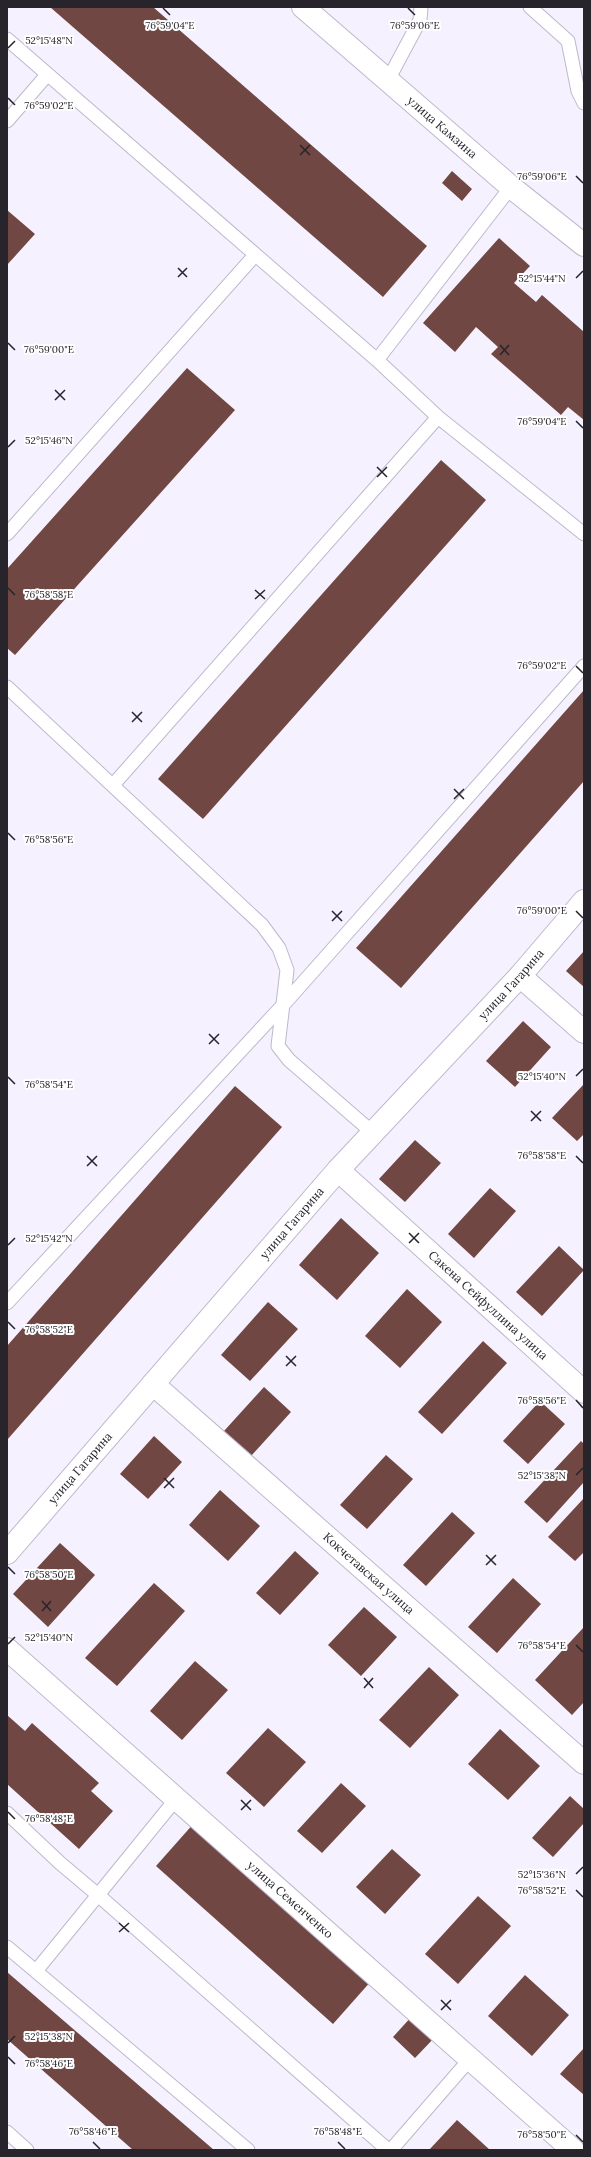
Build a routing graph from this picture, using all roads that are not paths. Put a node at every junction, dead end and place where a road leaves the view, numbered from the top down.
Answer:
1 (303, 7) edge
2 (421, 7) edge
3 (530, 7) edge
4 (7, 38) edge
5 (47, 75) junction
6 (388, 80) junction
7 (584, 102) edge
8 (7, 120) edge
9 (511, 187) junction
10 (584, 245) edge
11 (254, 255) junction
12 (377, 360) junction
13 (438, 417) junction
14 (7, 534) edge
15 (584, 534) edge
16 (584, 666) edge
17 (7, 687) edge
18 (113, 785) junction
19 (584, 901) edge
20 (520, 976) junction
21 (284, 1004) junction
22 (584, 1032) edge
23 (372, 1132) junction
24 (338, 1170) junction
25 (7, 1303) edge
26 (153, 1384) junction
27 (584, 1392) edge
28 (7, 1553) edge
29 (7, 1649) edge
30 (584, 1762) edge
31 (176, 1799) junction
32 (7, 1814) edge
33 (98, 1895) junction
34 (7, 1947) edge
35 (36, 1971) junction
36 (470, 2059) junction
37 (7, 2132) edge
38 (27, 2150) edge
39 (248, 2150) edge
40 (389, 2150) edge
41 (573, 2150) edge

1 - 6 street, улица Камзина
2 - 6 lane
3 - 7 lane
4 - 5 lane
5 - 8 lane
5 - 11 lane
6 - 9 street, улица Камзина
9 - 10 street, улица Камзина
9 - 12 lane
11 - 12 lane
11 - 14 lane
12 - 13 lane
13 - 15 lane
13 - 18 lane
16 - 21 lane
17 - 18 lane
18 - 21 lane
19 - 20 street, улица Гагарина
20 - 22 street
20 - 23 street, улица Гагарина
21 - 23 lane
21 - 25 lane
23 - 24 street, улица Гагарина
24 - 26 street, улица Гагарина
24 - 27 street, Сакена Сейфуллина улица
26 - 28 street, улица Гагарина
26 - 30 street, Кокчетавская улица
29 - 31 street, улица Семенченко
31 - 33 lane
31 - 36 street, улица Семенченко
32 - 33 lane
33 - 35 lane
33 - 40 lane
34 - 35 lane
35 - 39 lane
36 - 40 lane
36 - 41 street, улица Семенченко
37 - 38 lane

